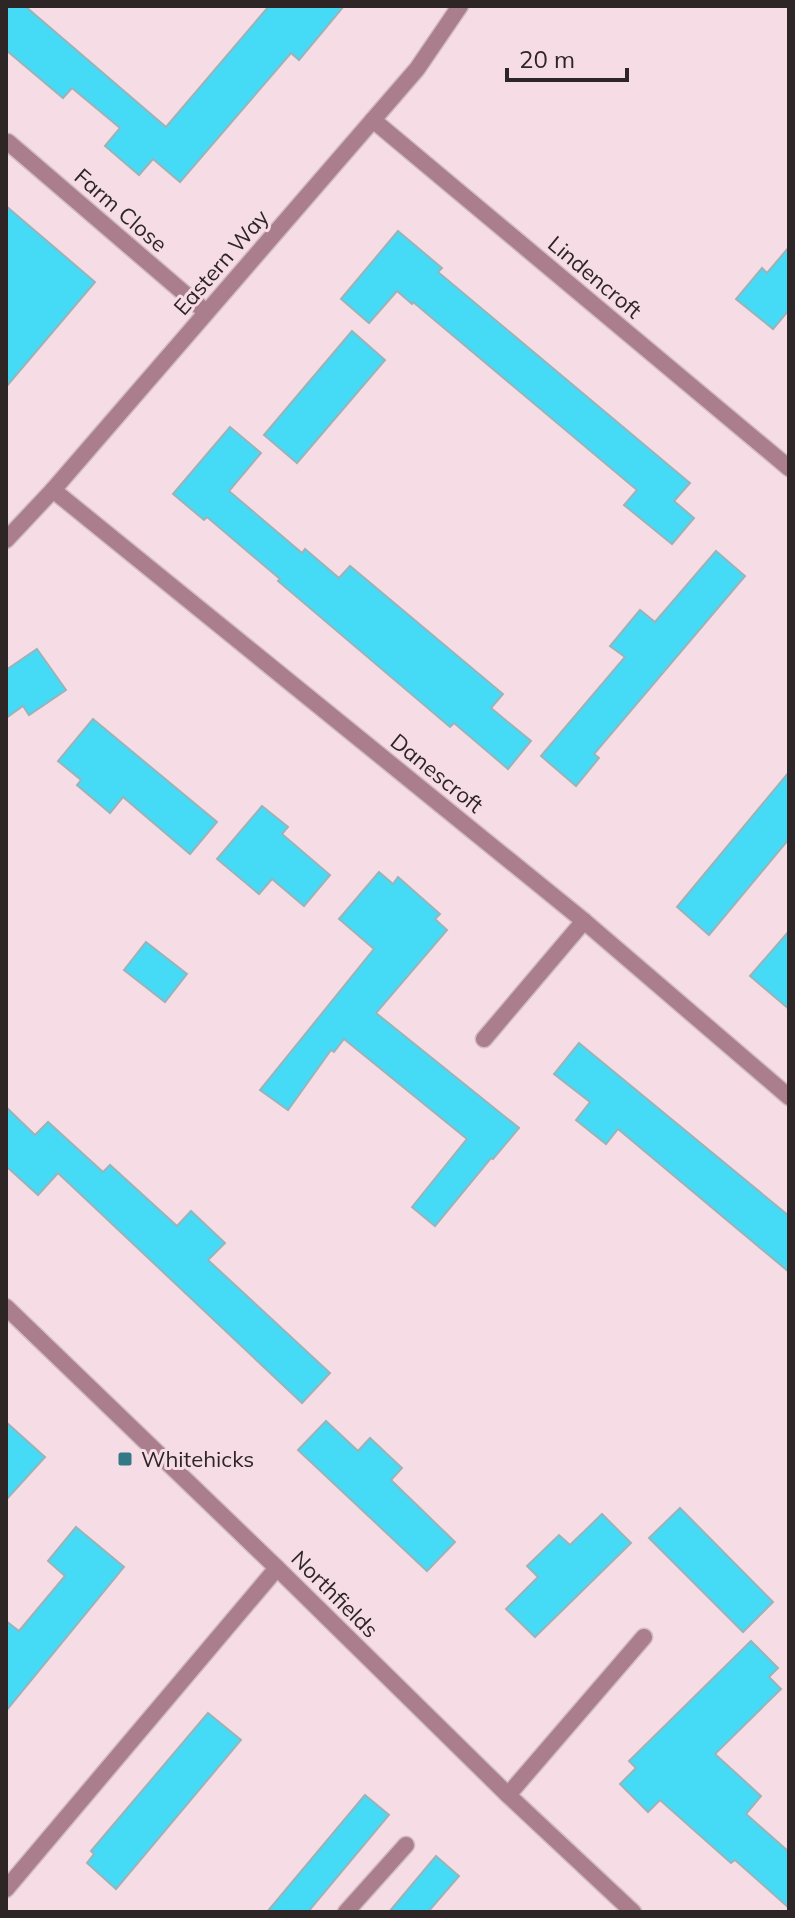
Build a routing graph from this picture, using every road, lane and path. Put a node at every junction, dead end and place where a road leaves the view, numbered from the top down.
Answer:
1 (460, 6) edge
2 (373, 120) junction
3 (8, 142) edge
4 (206, 312) junction
5 (789, 468) edge
6 (53, 490) junction
7 (6, 540) edge
8 (584, 921) junction
9 (484, 1039) dead end
10 (789, 1097) edge
11 (6, 1307) edge
12 (277, 1568) junction
13 (644, 1637) dead end
14 (508, 1795) junction
15 (406, 1845) dead end
16 (6, 1889) edge
17 (346, 1912) edge
18 (633, 1912) edge

1 - 2 street, Eastern Way
2 - 4 street, Eastern Way
2 - 5 street, Lindencroft
3 - 4 street, Farm Close
4 - 6 street, Eastern Way
6 - 7 street, Eastern Way
6 - 8 street, Danescroft
8 - 9 street
8 - 10 street, Danescroft
11 - 12 street, Northfields
12 - 14 street, Northfields
12 - 16 street
13 - 14 street
14 - 18 street, Northfields
15 - 17 street

